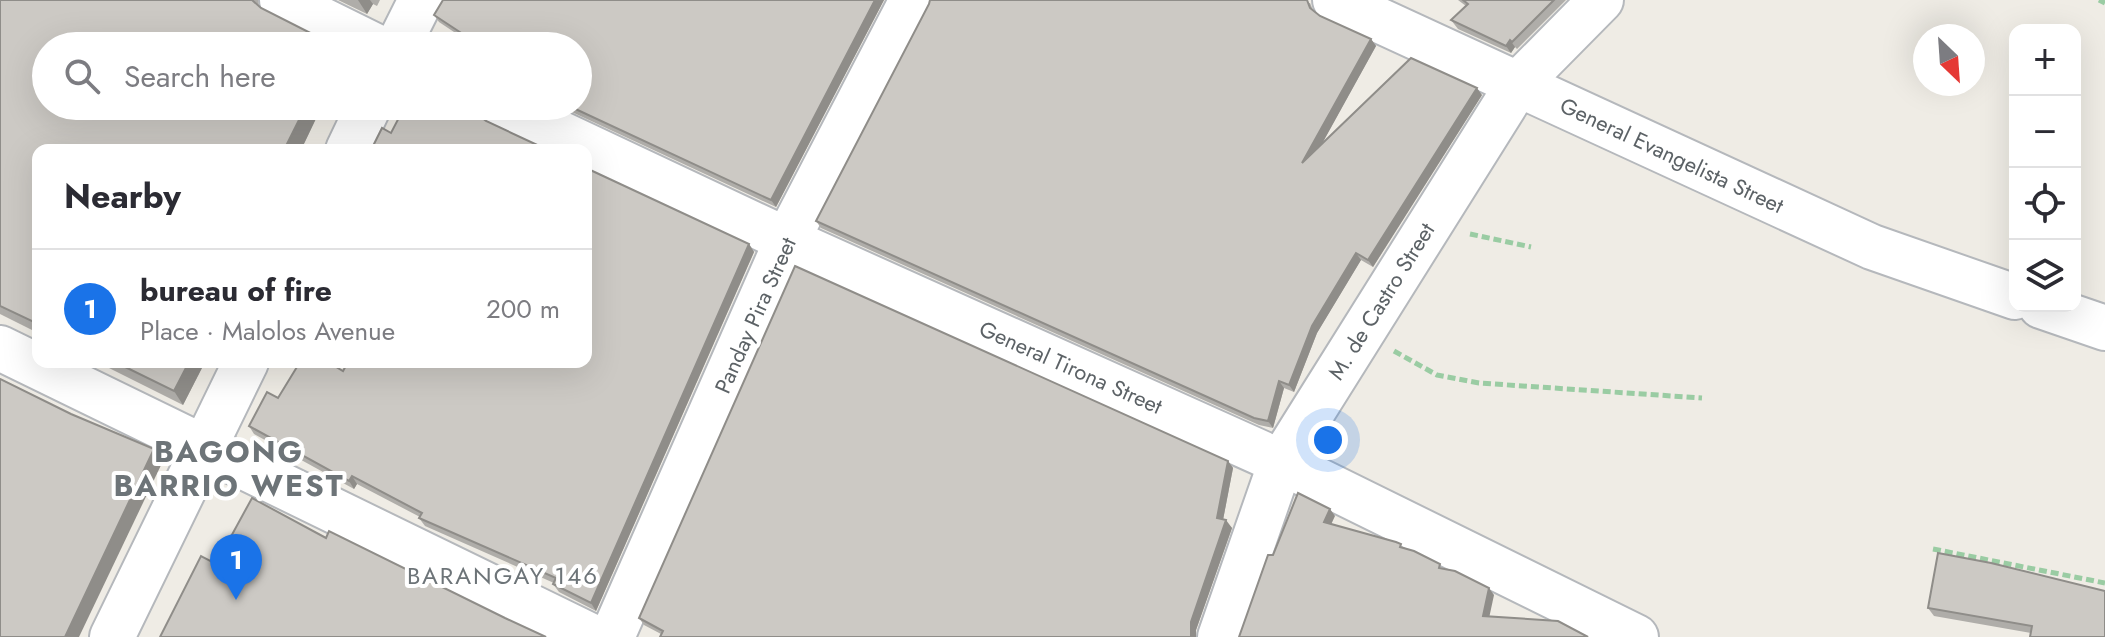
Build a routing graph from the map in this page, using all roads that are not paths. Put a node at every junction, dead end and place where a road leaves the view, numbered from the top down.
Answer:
1 (282, 0) edge
2 (421, 0) edge
3 (912, 0) edge
4 (1335, 0) edge
5 (1601, 0) edge
6 (347, 32) edge
7 (405, 32) edge
8 (1518, 84) junction
9 (362, 120) edge
10 (532, 120) edge
11 (351, 144) edge
12 (583, 144) edge
13 (592, 148) edge
14 (787, 240) junction
15 (2009, 295) edge
16 (2058, 312) edge
17 (2105, 328) edge
18 (0, 348) edge
19 (32, 364) edge
20 (40, 368) edge
21 (243, 368) edge
22 (204, 449) junction
23 (1281, 462) junction
24 (112, 637) edge
25 (593, 637) edge
26 (612, 637) edge
27 (1220, 637) edge
28 (1636, 637) edge

1 - 6 street
2 - 7 street
3 - 14 street, Panday Pira Street
4 - 8 street, General Evangelista Street
5 - 8 street, M. de Castro Street
8 - 15 street, General Evangelista Street
8 - 23 street, M. de Castro Street
9 - 11 street
10 - 12 street, General Tirona Street
13 - 14 street, General Tirona Street
14 - 23 street, General Tirona Street
14 - 26 street, Panday Pira Street
16 - 17 street
18 - 19 street
20 - 22 street
21 - 22 street
22 - 24 street
22 - 25 street
23 - 27 street, M. de Castro Street
23 - 28 street, General Tirona Street

